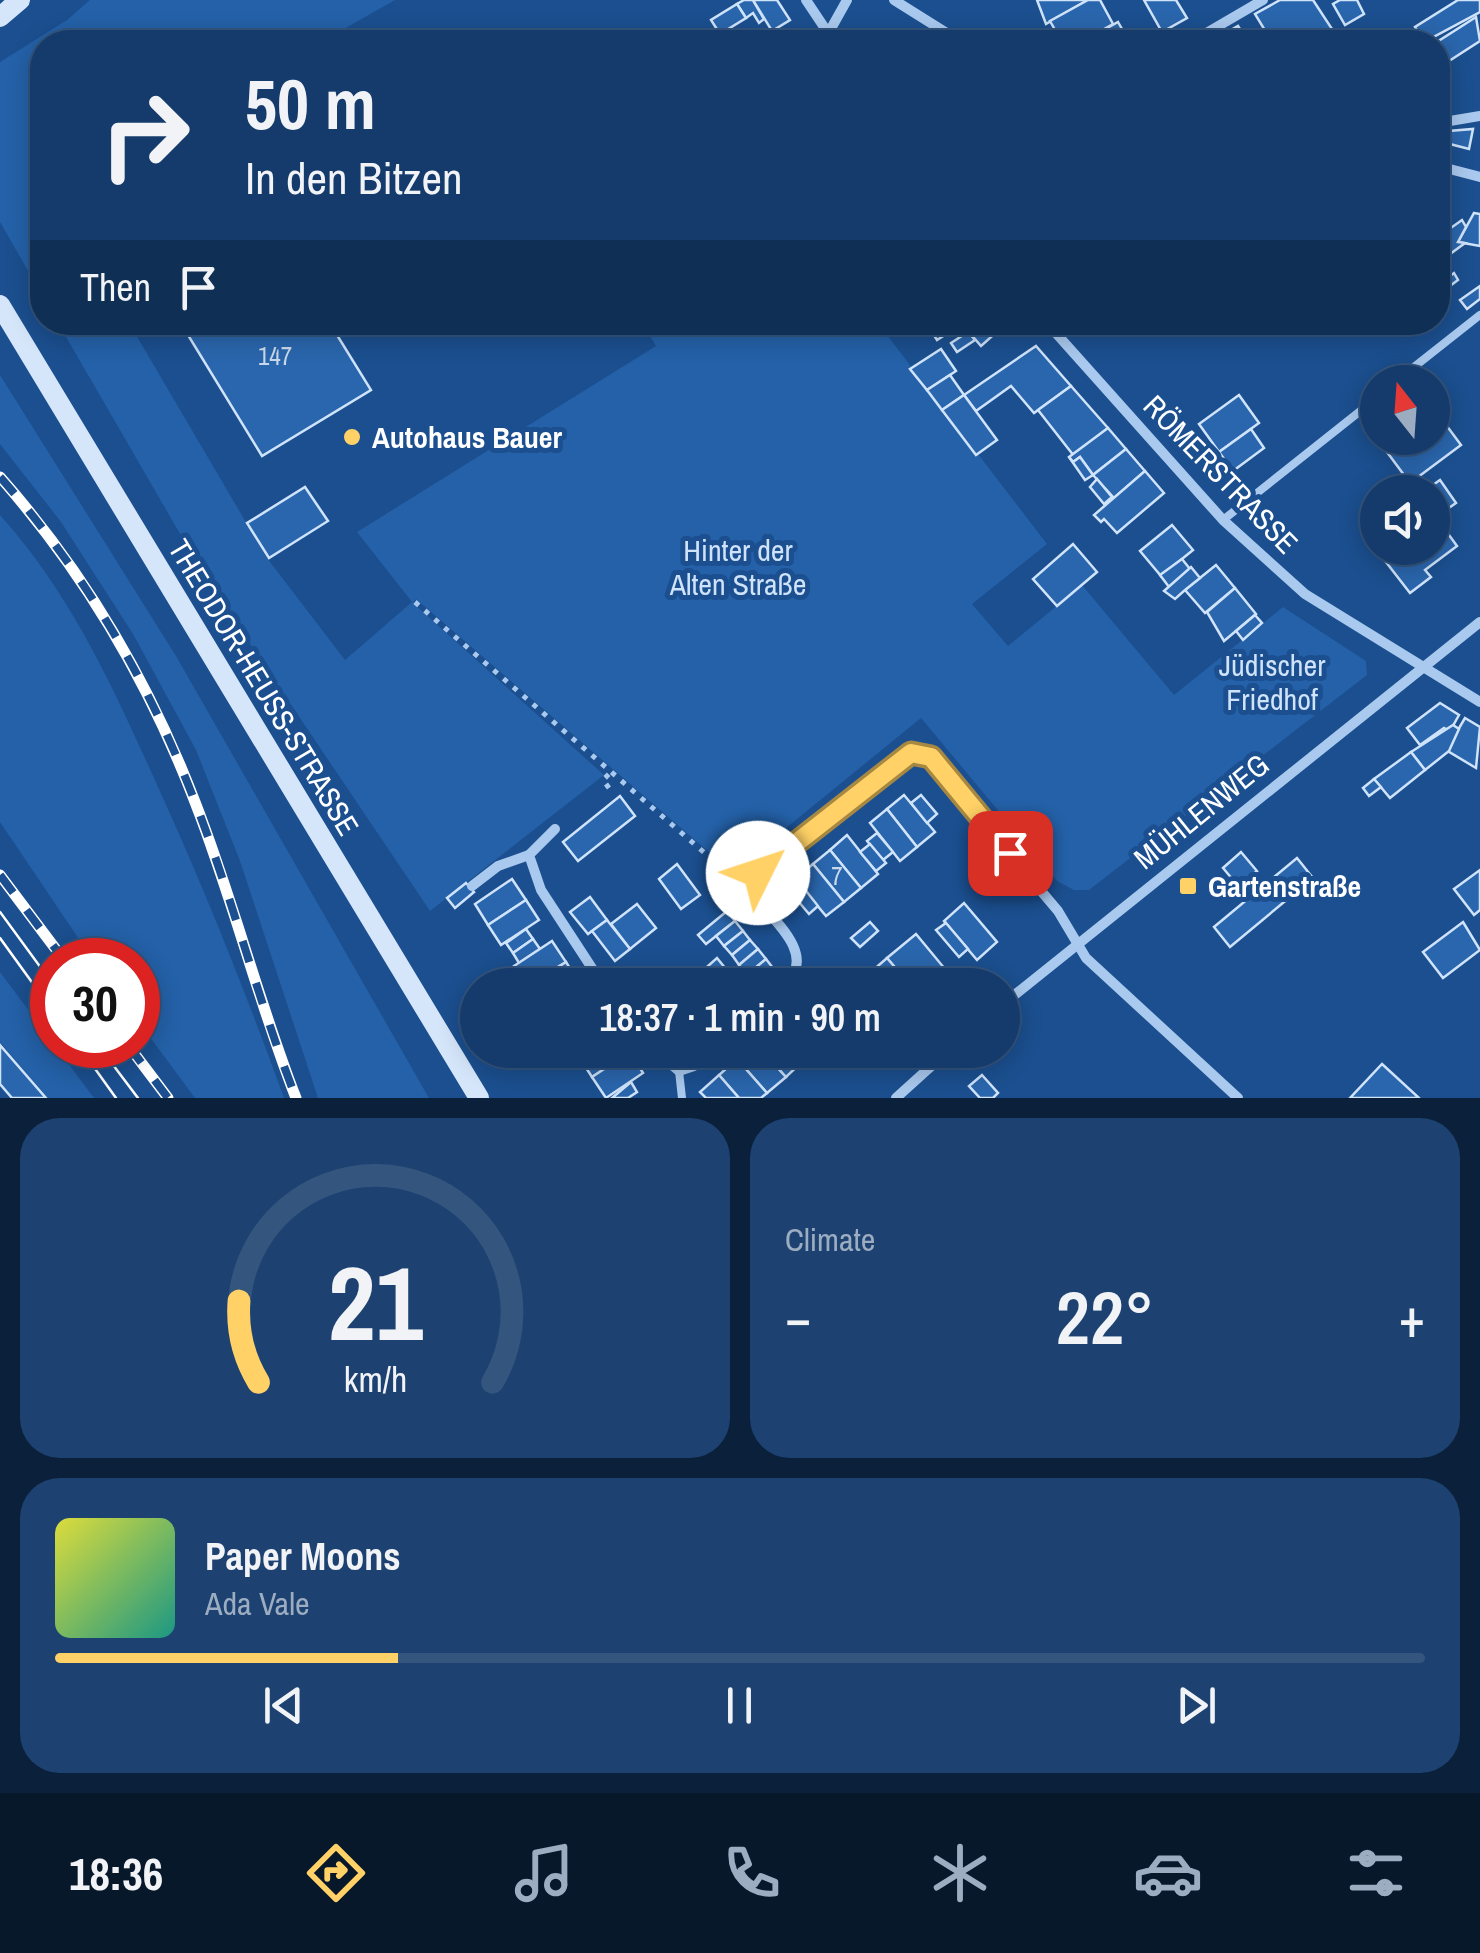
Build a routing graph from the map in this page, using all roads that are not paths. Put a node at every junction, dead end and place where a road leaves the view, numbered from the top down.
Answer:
1 (20, 0) edge
2 (806, 0) edge
3 (847, 0) edge
4 (894, 0) edge
5 (1263, 0) edge
6 (0, 17) edge
7 (826, 30) edge
8 (834, 30) edge
9 (942, 30) edge
10 (1212, 30) edge
11 (1480, 116) edge
12 (1450, 121) edge
13 (1450, 169) edge
14 (1480, 177) edge
15 (0, 305) edge
16 (1480, 315) edge
17 (1058, 335) edge
18 (1417, 365) edge
19 (1360, 410) edge
20 (1223, 520) junction
21 (1480, 622) edge
22 (1423, 667) junction
23 (1480, 702) edge
24 (555, 829) dead end
25 (529, 855) junction
26 (472, 886) dead end
27 (1076, 943) junction
28 (592, 968) edge
29 (797, 968) edge
30 (1020, 990) edge
31 (675, 1068) edge
32 (688, 1068) edge
33 (929, 1068) edge
34 (679, 1071) junction
35 (478, 1098) edge
36 (682, 1098) edge
37 (896, 1098) edge
38 (1238, 1098) edge

1 - 6 main road
2 - 7 street
3 - 8 street
4 - 9 street
5 - 10 street
11 - 12 street
13 - 14 street
15 - 35 main road, THEODOR-HEUSS-STRASSE
16 - 18 lane
17 - 20 street, RÖMERSTRASSE
19 - 20 lane
20 - 22 street, RÖMERSTRASSE
21 - 22 street, MÜHLENWEG
22 - 23 street, RÖMERSTRASSE
22 - 27 street, MÜHLENWEG
24 - 25 street
25 - 26 street
25 - 28 street
27 - 29 street
27 - 30 street, MÜHLENWEG
27 - 38 street
31 - 34 street
32 - 34 street
33 - 37 street
34 - 36 lane

